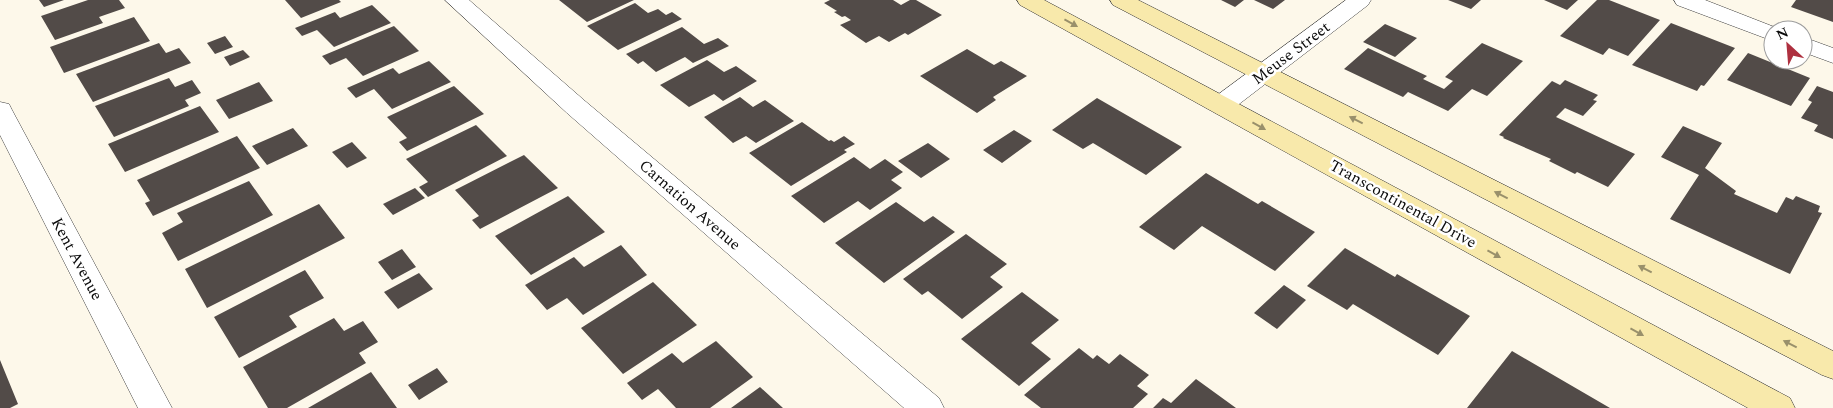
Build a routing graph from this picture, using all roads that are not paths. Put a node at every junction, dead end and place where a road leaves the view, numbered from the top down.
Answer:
1 (456, 0) edge
2 (1028, 0) edge
3 (1120, 0) edge
4 (1360, 0) edge
5 (1685, 0) edge
6 (1763, 29) edge
7 (1813, 48) edge
8 (1833, 56) edge
9 (1265, 73) junction
10 (1221, 105) junction
11 (0, 110) edge
12 (1833, 366) edge
13 (155, 408) edge
14 (927, 408) edge
15 (1778, 408) edge

1 - 14 street, Carnation Avenue
2 -> 10 street, Transcontinental Drive
3 - 9 street
4 - 9 street, Meuse Street
5 - 6 street
7 - 8 street
9 - 10 street, Meuse Street
12 -> 9 street
10 -> 15 street, Transcontinental Drive
11 - 13 street, Kent Avenue

